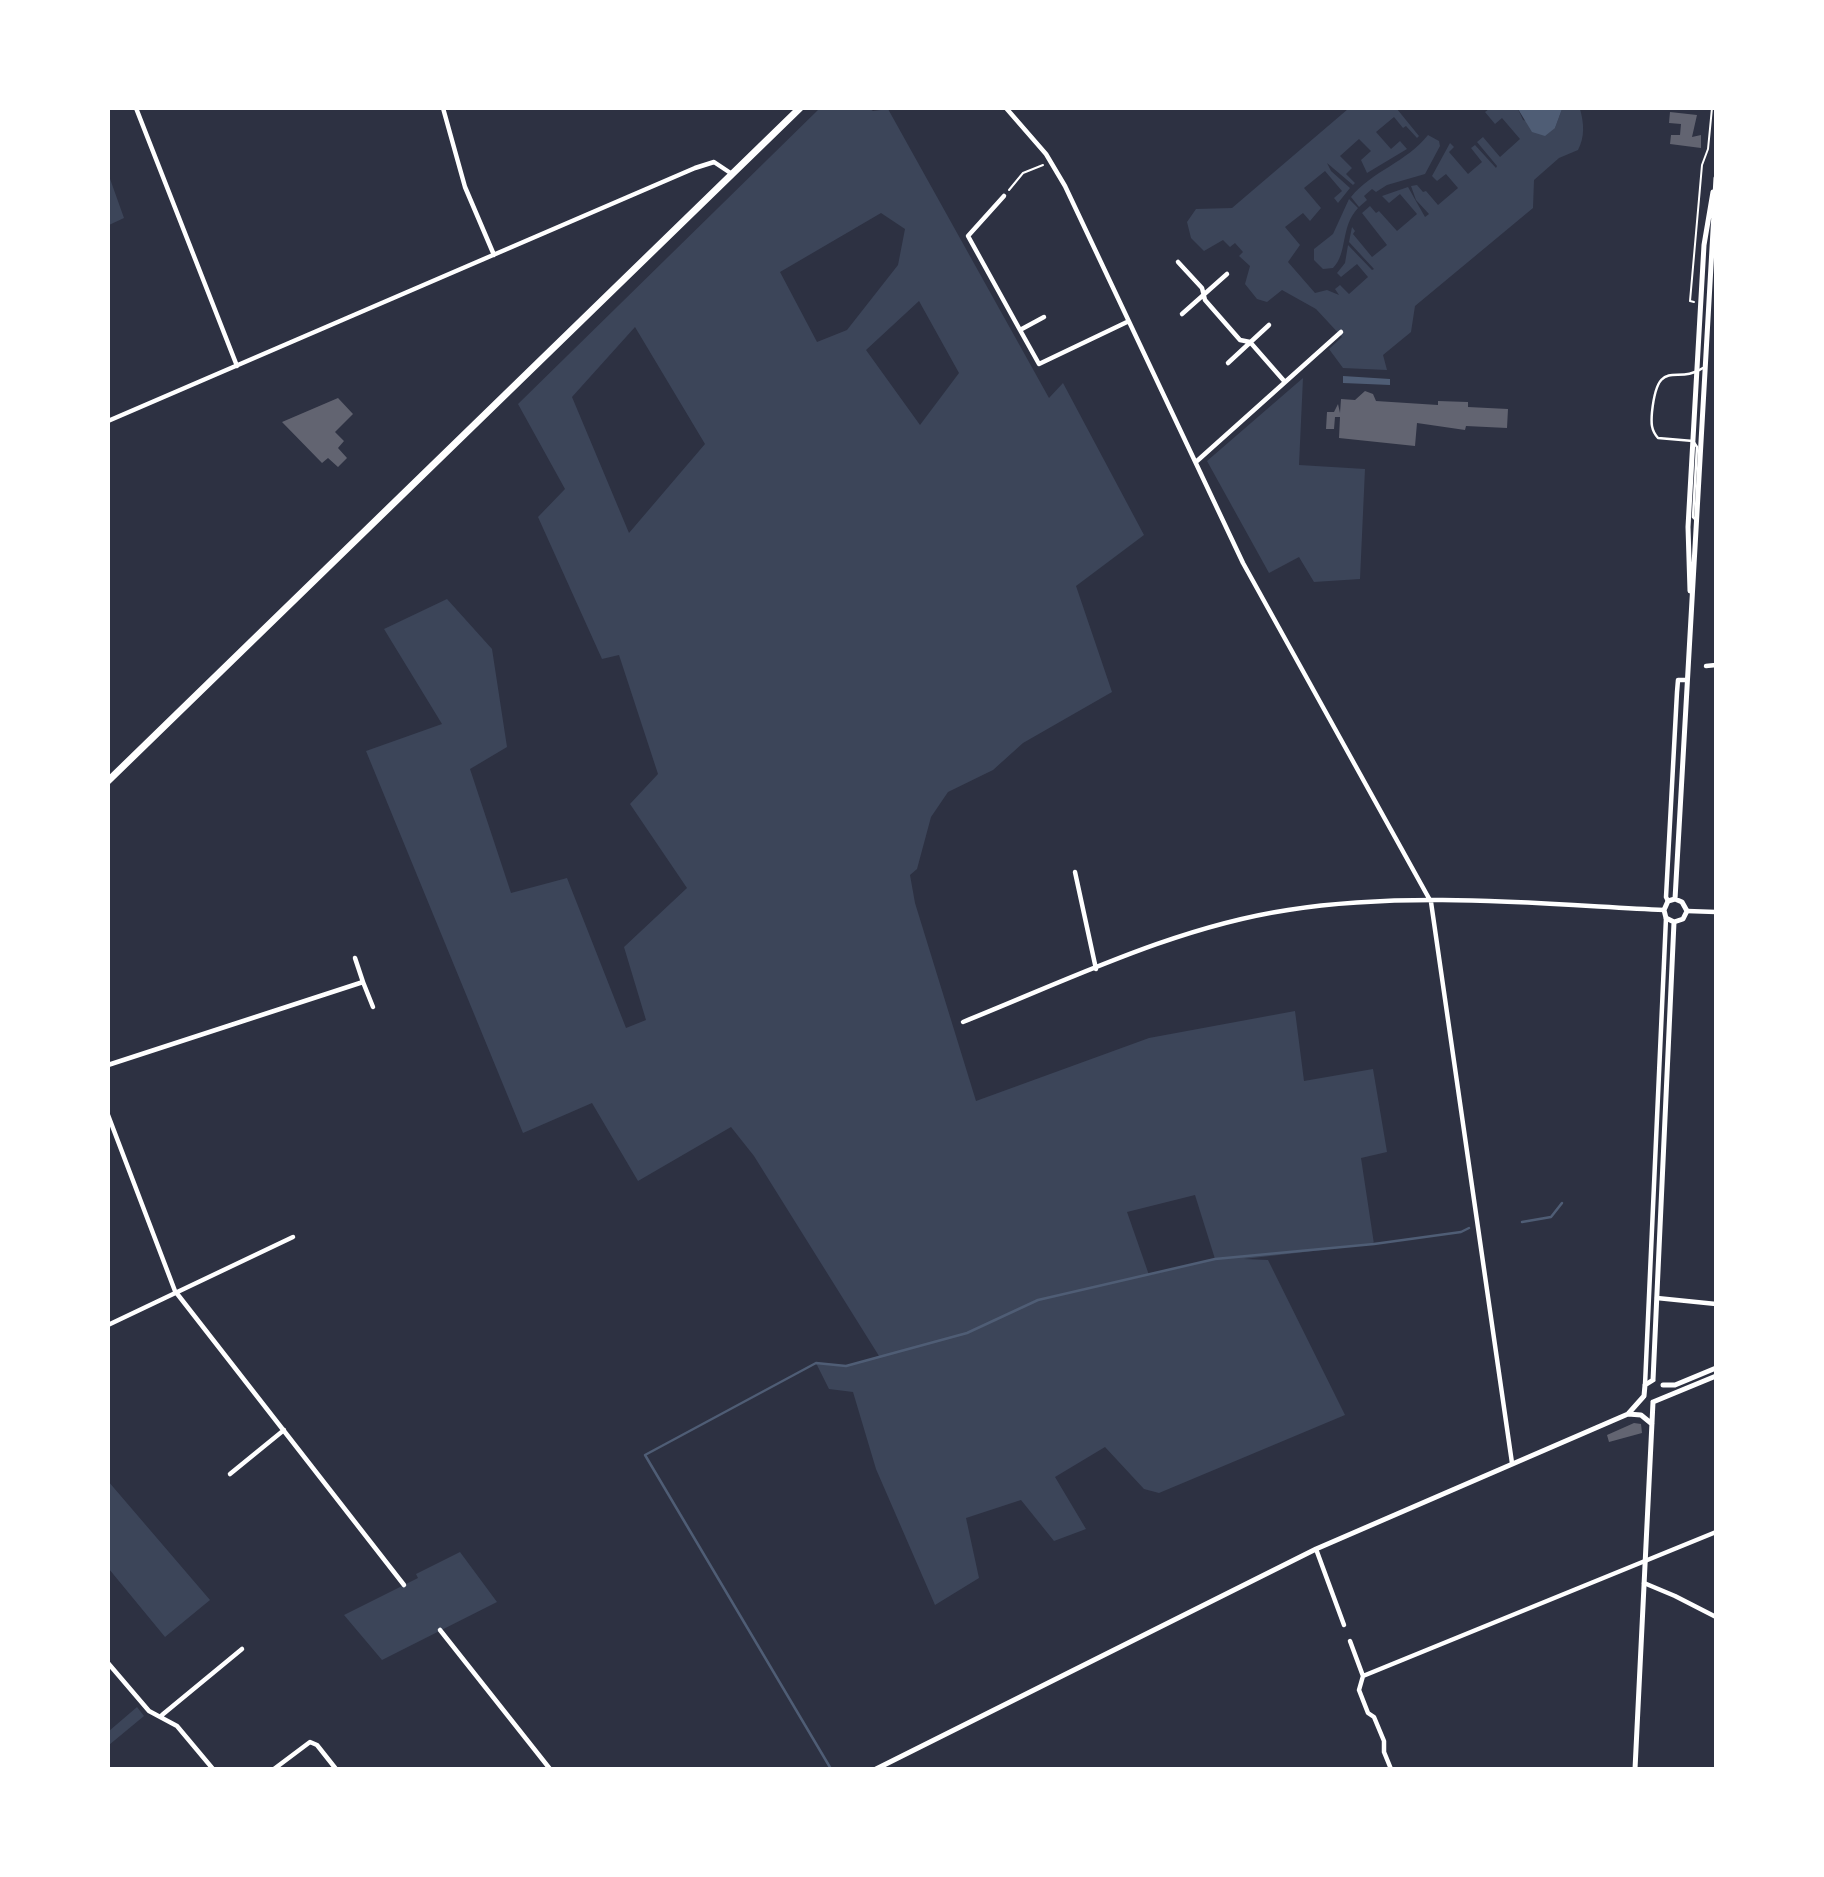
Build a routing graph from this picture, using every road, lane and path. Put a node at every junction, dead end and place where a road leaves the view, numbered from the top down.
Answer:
1 (136, 108) edge
2 (453, 108) edge
3 (800, 108) edge
4 (1006, 108) edge
5 (1712, 108) edge
6 (444, 110) edge
7 (1051, 161) junction
8 (732, 174) junction
9 (1716, 178) edge
10 (1715, 186) edge
11 (1004, 196) joint
12 (494, 255) junction
13 (1178, 262) dead end
14 (1227, 274) dead end
15 (1203, 294) junction
16 (1690, 301) dead end
17 (1712, 304) edge
18 (1182, 314) dead end
19 (1044, 317) dead end
20 (1127, 322) junction
21 (1269, 325) dead end
22 (1020, 330) junction
23 (1341, 332) dead end
24 (1250, 342) junction
25 (1228, 363) dead end
26 (237, 366) junction
27 (1706, 366) junction
28 (1697, 372) junction
29 (1285, 383) junction
30 (108, 421) edge
31 (1693, 441) junction
32 (1196, 461) junction
33 (1698, 522) junction
34 (1691, 601) junction
35 (1716, 665) edge
36 (1706, 666) dead end
37 (1687, 680) junction
38 (108, 781) edge
39 (1075, 872) dead end
40 (1672, 900) junction
41 (1431, 902) junction
42 (1664, 911) junction
43 (1687, 911) junction
44 (1716, 912) edge
45 (1666, 918) junction
46 (1674, 922) junction
47 (355, 958) dead end
48 (1096, 970) junction
49 (363, 982) junction
50 (373, 1007) dead end
51 (963, 1022) dead end
52 (108, 1065) edge
53 (108, 1115) edge
54 (293, 1237) dead end
55 (175, 1291) junction
56 (1657, 1298) junction
57 (1716, 1304) edge
58 (108, 1325) edge
59 (1716, 1368) edge
60 (1716, 1376) edge
61 (1653, 1380) junction
62 (1644, 1385) junction
63 (1663, 1385) junction
64 (1664, 1395) junction
65 (1644, 1396) junction
66 (1653, 1402) junction
67 (1628, 1414) junction
68 (1652, 1424) junction
69 (284, 1430) junction
70 (1512, 1463) junction
71 (230, 1474) dead end
72 (1716, 1532) edge
73 (1316, 1549) junction
74 (1645, 1559) junction
75 (1644, 1583) junction
76 (404, 1585) dead end
77 (1716, 1617) edge
78 (1344, 1625) dead end
79 (440, 1630) dead end
80 (1350, 1641) dead end
81 (242, 1649) dead end
82 (108, 1663) edge
83 (1363, 1675) junction
84 (162, 1715) junction
85 (213, 1769) edge
86 (274, 1769) edge
87 (336, 1769) edge
88 (550, 1769) edge
89 (876, 1769) edge
90 (1391, 1769) edge
91 (1635, 1769) edge

1 - 26 street
2 - 6 street
3 - 8 main road
4 - 7 street
5 - 16 path
6 - 12 street
7 - 11 path
7 - 20 street
8 - 12 street
8 - 38 main road
9 - 10 street
10 - 17 street
10 - 28 street
11 - 22 street
12 - 26 street
13 - 15 street
14 - 15 street
15 - 18 street
15 - 24 street
17 - 27 street
19 - 22 street
20 - 22 street
20 - 32 street
21 - 24 street
23 - 29 street
24 - 25 street
24 - 29 street
26 - 30 street
27 - 28 lane
27 - 33 street
28 - 31 street
28 - 31 lane
29 - 32 street
31 - 33 lane
31 - 34 street
32 - 41 street
33 - 34 street
34 - 37 street
35 - 36 street
37 - 40 street
37 - 40 street
39 - 48 street
40 - 42 street
40 - 43 street
41 - 42 street
41 - 48 street
41 - 70 street
42 - 45 street
43 - 44 street
43 - 46 street
45 - 46 street
45 - 62 street
46 - 56 street
47 - 49 street
48 - 51 street
49 - 50 street
49 - 52 street
53 - 55 street
54 - 55 street
55 - 58 street
55 - 69 street
56 - 57 street
56 - 61 street
59 - 63 street
60 - 64 street
61 - 62 street
61 - 63 street
62 - 65 street
63 - 64 street
64 - 66 street
65 - 66 street
65 - 67 street
66 - 68 street
67 - 68 street
67 - 70 street
68 - 74 street
69 - 71 street
69 - 76 street
70 - 73 street
72 - 74 street
73 - 78 street
73 - 89 street
74 - 75 street
74 - 83 street
75 - 77 street
75 - 91 street
79 - 88 street
80 - 83 street
81 - 84 street
82 - 84 street
83 - 90 street
84 - 85 street
86 - 87 street

